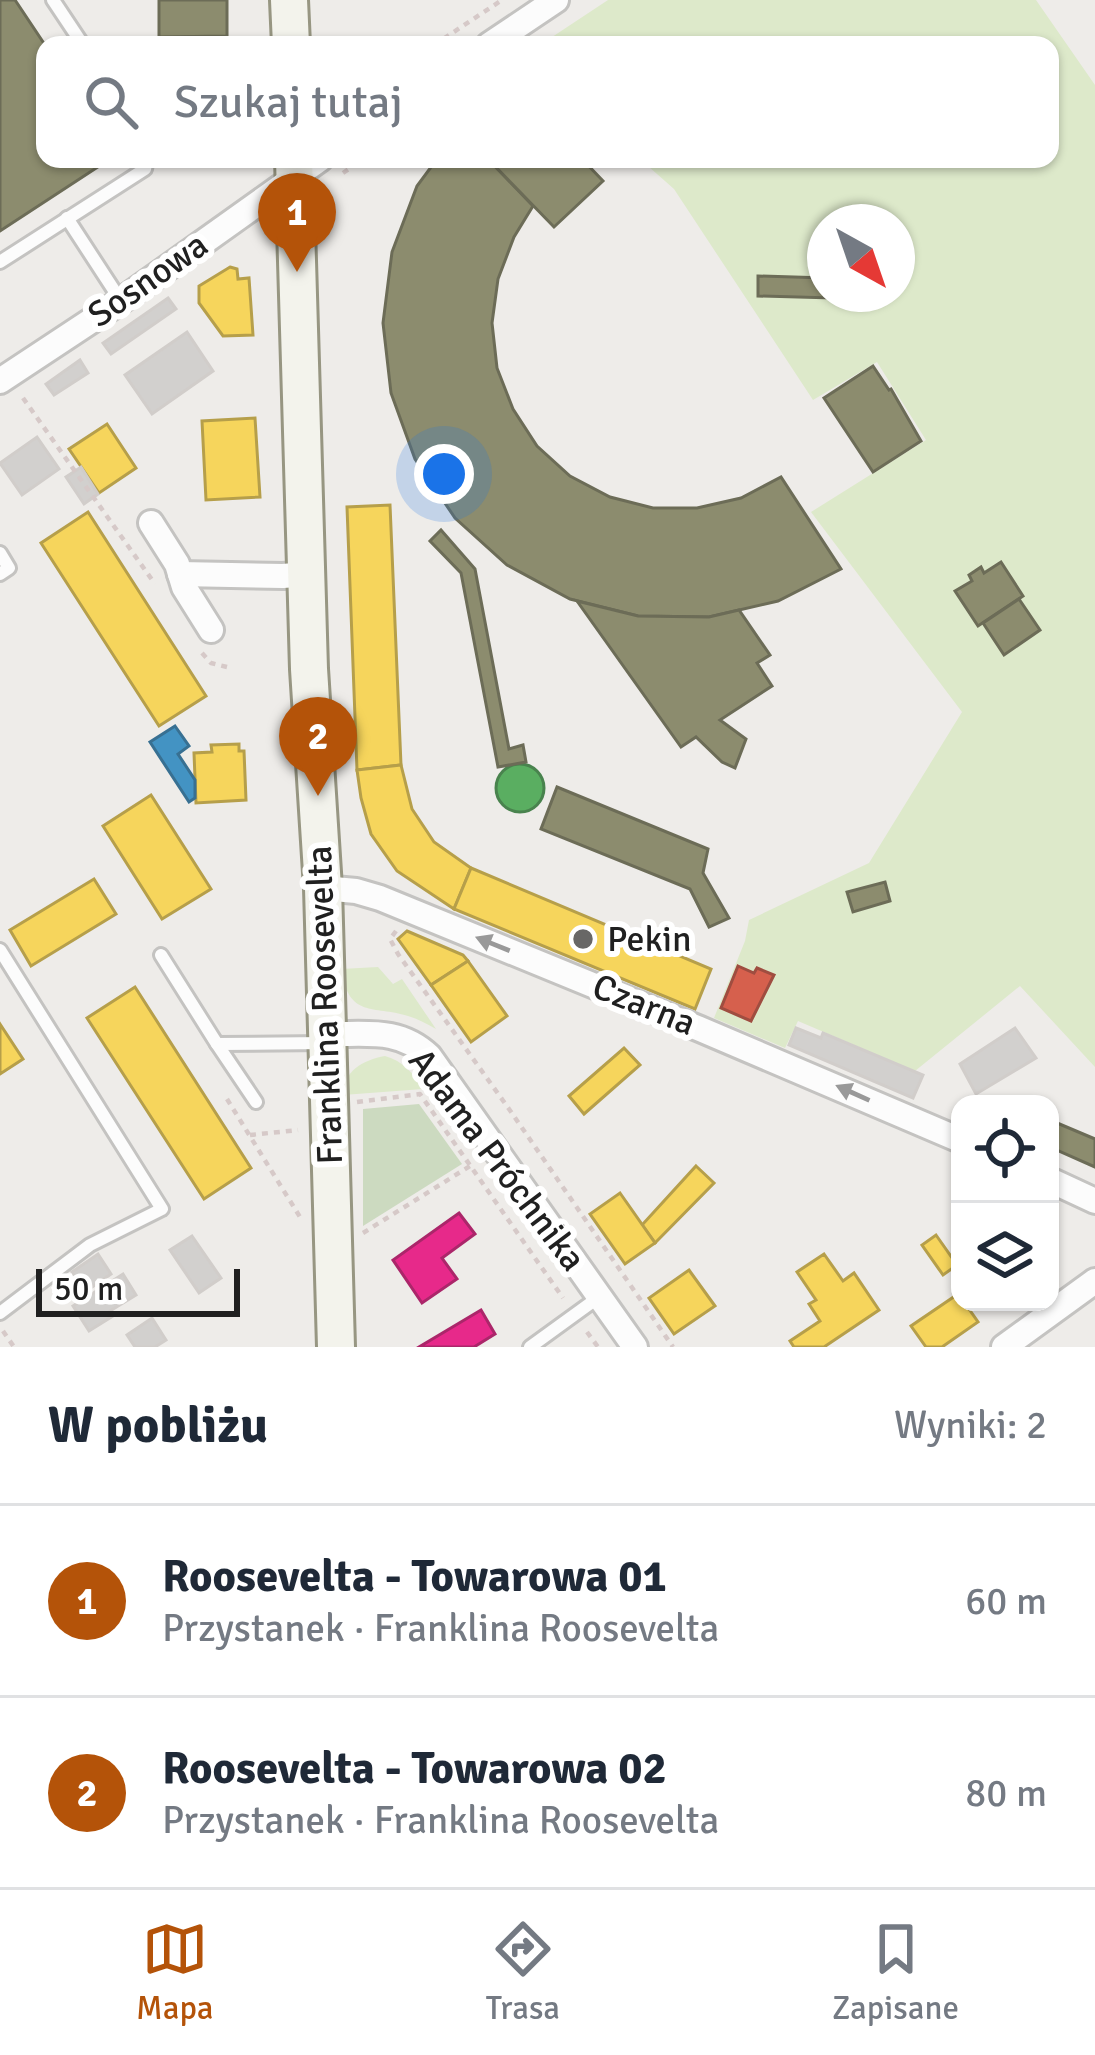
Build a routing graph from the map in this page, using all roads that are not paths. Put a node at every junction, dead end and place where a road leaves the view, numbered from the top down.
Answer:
1 (53, 0) edge
2 (289, 0) edge
3 (556, 0) edge
4 (76, 36) edge
5 (291, 36) edge
6 (502, 36) edge
7 (145, 168) edge
8 (312, 168) edge
9 (68, 218) junction
10 (0, 262) edge
11 (121, 301) junction
12 (8, 385) edge
13 (151, 523) dead end
14 (0, 553) edge
15 (0, 574) edge
16 (181, 574) junction
17 (306, 574) junction
18 (202, 635) road end
19 (323, 888) junction
20 (0, 950) edge
21 (161, 956) dead end
22 (326, 1039) junction
23 (217, 1044) junction
24 (256, 1102) dead end
25 (951, 1136) edge
26 (1059, 1184) edge
27 (1095, 1201) edge
28 (1095, 1281) edge
29 (599, 1297) junction
30 (0, 1313) edge
31 (336, 1347) edge
32 (530, 1347) edge
33 (635, 1347) edge
34 (1004, 1347) edge

1 - 4 lane
2 - 5 street
3 - 6 street
7 - 9 lane
8 - 11 street, Sosnowa
8 - 17 street, Franklina Roosevelta
9 - 10 lane
9 - 11 lane
11 - 12 street, Sosnowa
13 - 16 street
14 - 15 lane
16 - 17 street
16 - 18 street
17 - 19 street, Franklina Roosevelta
19 - 22 street, Franklina Roosevelta
25 -> 19 street, Czarna
20 - 30 lane
21 - 23 lane
22 - 23 lane
22 - 29 street, Adama Próchnika
22 - 31 street, Franklina Roosevelta
23 - 24 lane
26 - 27 street
28 - 34 street
29 - 32 lane
29 - 33 street, Adama Próchnika

